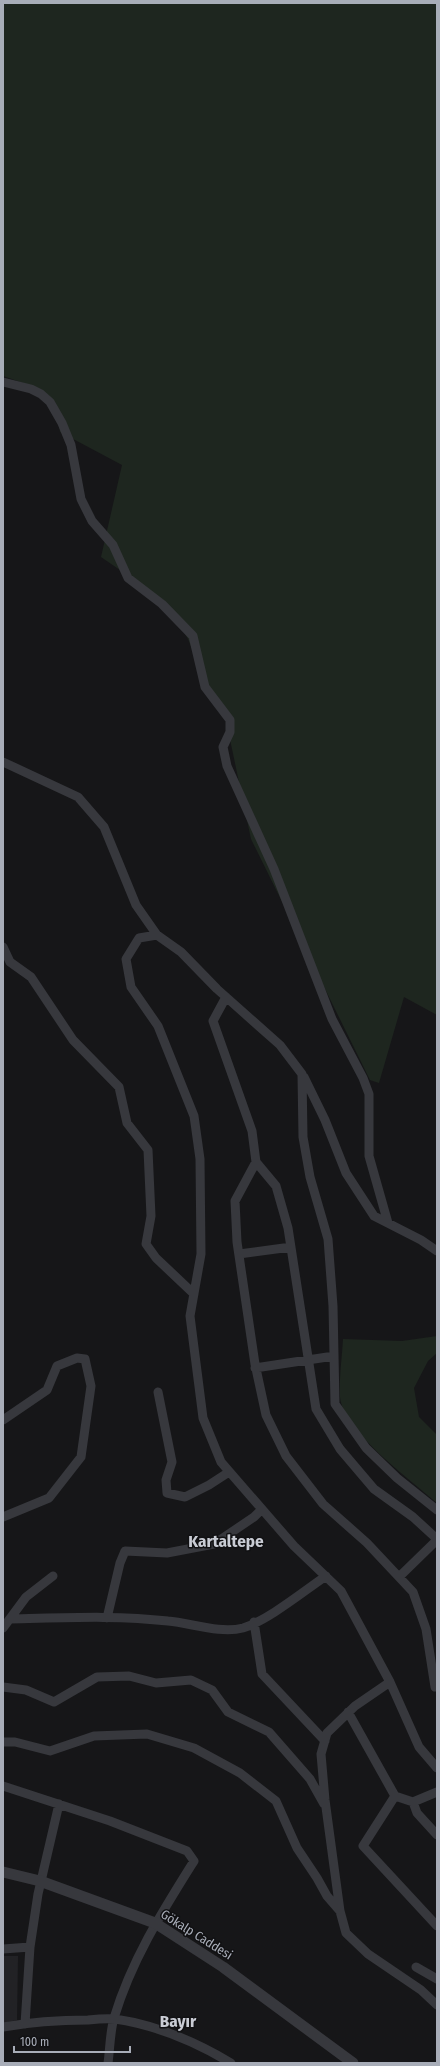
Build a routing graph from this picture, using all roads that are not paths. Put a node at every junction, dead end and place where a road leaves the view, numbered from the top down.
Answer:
1 (3, 382) edge
2 (3, 762) edge
3 (157, 935) junction
4 (3, 947) edge
5 (226, 997) junction
6 (302, 1074) junction
7 (256, 1162) junction
8 (388, 1223) junction
9 (291, 1247) junction
10 (437, 1251) edge
11 (239, 1254) junction
12 (194, 1294) junction
13 (334, 1356) junction
14 (308, 1361) junction
15 (256, 1368) junction
16 (158, 1392) dead end
17 (3, 1420) edge
18 (229, 1472) junction
19 (262, 1509) junction
20 (437, 1510) edge
21 (3, 1517) edge
22 (437, 1539) edge
23 (53, 1576) dead end
24 (326, 1576) junction
25 (399, 1577) junction
26 (107, 1618) junction
27 (10, 1619) junction
28 (254, 1622) junction
29 (3, 1628) edge
30 (390, 1682) junction
31 (3, 1687) edge
32 (435, 1687) dead end
33 (348, 1712) junction
34 (325, 1741) junction
35 (3, 1742) edge
36 (437, 1768) edge
37 (3, 1786) edge
38 (437, 1792) edge
39 (395, 1796) junction
40 (413, 1802) junction
41 (59, 1804) junction
42 (326, 1806) junction
43 (437, 1835) edge
44 (3, 1872) edge
45 (40, 1881) junction
46 (340, 1911) junction
47 (155, 1923) junction
48 (437, 1926) edge
49 (30, 1947) junction
50 (3, 1949) edge
51 (416, 1967) dead end
52 (437, 1979) edge
53 (437, 2005) edge
54 (114, 2019) junction
55 (25, 2024) junction
56 (3, 2027) edge
57 (108, 2063) edge
58 (231, 2063) edge
59 (353, 2063) edge

1 - 8 street
2 - 3 street
3 - 5 street
3 - 12 street
4 - 12 street
5 - 6 street
5 - 7 street
6 - 8 street
6 - 13 street
7 - 9 street
7 - 11 street
8 - 10 street
9 - 11 street
9 - 14 street
11 - 15 street
12 - 18 street
13 - 14 street
13 - 20 street
14 - 15 street
14 - 22 street
15 - 25 street
16 - 18 street
17 - 21 street
18 - 19 street
19 - 24 street
19 - 26 street
22 - 25 street
23 - 27 street
24 - 28 street
24 - 30 street
25 - 32 street
26 - 27 street
26 - 28 street
27 - 29 street
28 - 34 street
30 - 33 street
30 - 36 street
31 - 42 street
33 - 34 street
33 - 39 street
34 - 42 street
35 - 46 street
37 - 41 street
38 - 40 street
39 - 40 street
39 - 48 street
40 - 43 street
41 - 45 street
41 - 47 street
42 - 46 street
44 - 45 street, Gökalp Caddesi
45 - 47 street, Gökalp Caddesi
45 - 49 street
46 - 53 street
47 - 54 street
47 - 59 street, Gökalp Caddesi
49 - 50 street
49 - 55 street
51 - 52 street
54 - 55 street
54 - 57 street
54 - 58 street
55 - 56 street

